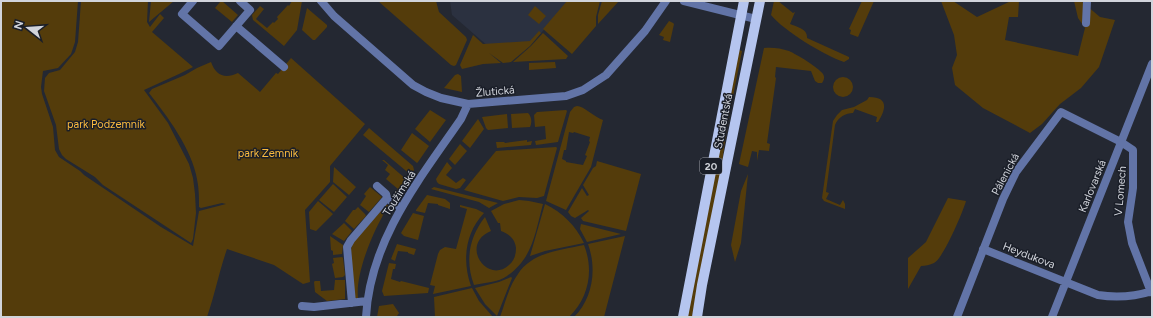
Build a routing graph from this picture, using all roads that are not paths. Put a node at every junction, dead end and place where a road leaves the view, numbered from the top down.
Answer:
1 (193, 1) edge
2 (240, 1) edge
3 (321, 1) edge
4 (666, 1) edge
5 (684, 1) edge
6 (744, 1) edge
7 (760, 1) edge
8 (1087, 1) edge
9 (741, 15) junction
10 (756, 19) junction
11 (1086, 23) dead end
12 (236, 26) junction
13 (1152, 64) edge
14 (284, 67) dead end
15 (468, 104) junction
16 (1121, 142) junction
17 (377, 186) dead end
18 (387, 198) junction
19 (401, 208) junction
20 (984, 249) junction
21 (1066, 281) junction
22 (1152, 291) edge
23 (367, 301) junction
24 (352, 302) junction
25 (302, 306) dead end
26 (366, 317) edge
27 (683, 317) edge
28 (697, 317) edge
29 (957, 317) edge
30 (1052, 317) edge

1 - 12 street
2 - 12 street
3 - 15 street, Žlutická
4 - 15 street, Žlutická
5 - 9 street
6 - 9 main road, Studentská / 20
7 - 10 main road, Studentská / 20
8 - 11 street
9 - 10 street
9 - 27 main road, Studentská / 20
10 - 28 main road, Studentská / 20
12 - 14 street
13 - 16 street, Karlovarská
15 - 19 street, Toužimská
16 - 20 street, Pálenická
16 - 21 street, Karlovarská
16 - 22 street, V Lomech
17 - 18 street
18 - 19 street
18 - 24 street, Toužimská
19 - 23 street, Toužimská
20 - 21 street, Heydukova
20 - 29 street, Pálenická
21 - 22 street, Heydukova
21 - 30 street, Karlovarská
23 - 24 street
23 - 26 street, Toužimská
24 - 25 street

